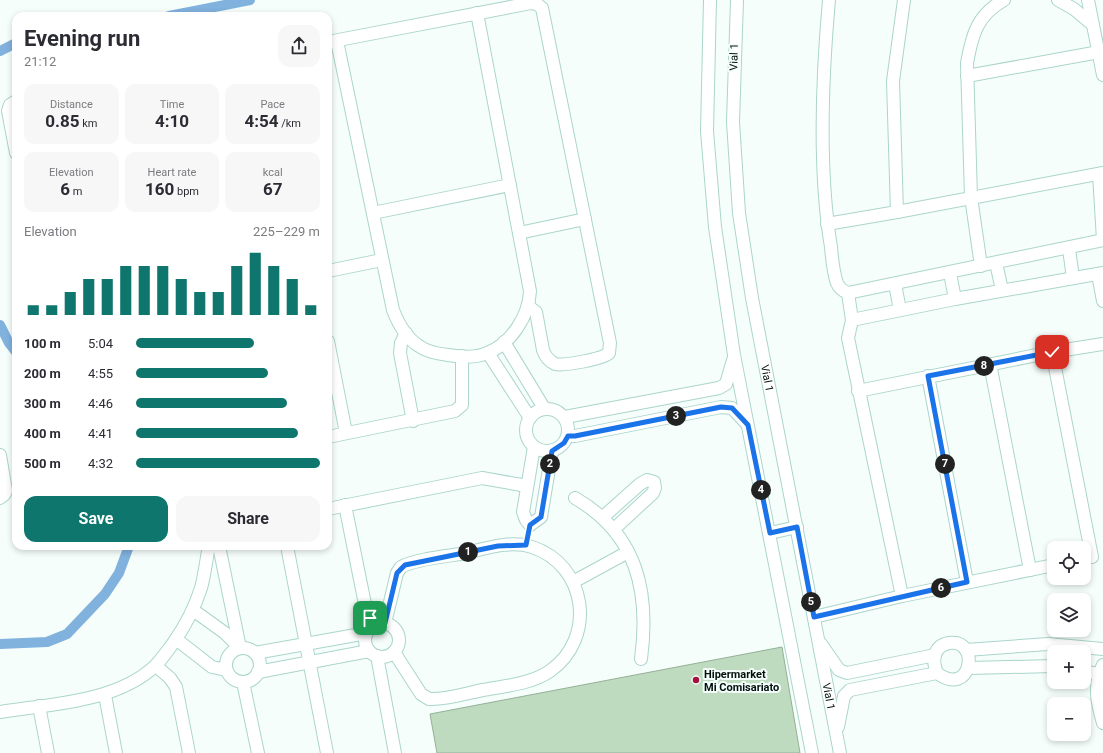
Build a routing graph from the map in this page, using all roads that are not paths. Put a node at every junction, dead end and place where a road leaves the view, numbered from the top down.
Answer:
1 (710, 0) edge
2 (736, 0) edge
3 (829, 0) edge
4 (904, 0) edge
5 (1004, 0) edge
6 (1058, 0) edge
7 (1088, 0) edge
8 (540, 2) edge
9 (989, 4) edge
10 (477, 13) junction
11 (1093, 25) junction
12 (333, 42) edge
13 (1098, 52) junction
14 (1103, 75) edge
15 (967, 76) junction
16 (12, 104) edge
17 (12, 132) edge
18 (1101, 173) edge
19 (510, 185) junction
20 (970, 198) junction
21 (897, 212) junction
22 (373, 213) junction
23 (585, 219) junction
24 (827, 224) junction
25 (519, 233) junction
26 (1103, 240) edge
27 (1068, 249) junction
28 (382, 260) junction
29 (996, 263) junction
30 (981, 266) junction
31 (332, 270) edge
32 (950, 273) junction
33 (1100, 273) edge
34 (1073, 278) junction
35 (895, 284) junction
36 (1002, 290) junction
37 (848, 293) junction
38 (955, 299) junction
39 (1103, 301) edge
40 (528, 306) junction
41 (900, 310) junction
42 (852, 320) junction
43 (406, 333) junction
44 (504, 342) junction
45 (1103, 344) edge
46 (1052, 352) junction
47 (488, 353) junction
48 (734, 355) junction
49 (462, 356) junction
50 (332, 362) edge
51 (990, 364) junction
52 (928, 376) junction
53 (858, 391) junction
54 (544, 408) junction
55 (565, 417) junction
56 (530, 418) junction
57 (413, 421) junction
58 (748, 425) junction
59 (346, 434) junction
60 (332, 436) edge
61 (568, 436) junction
62 (534, 447) junction
63 (552, 451) junction
64 (0, 455) edge
65 (527, 486) junction
66 (0, 498) edge
67 (575, 498) dead end
68 (345, 505) junction
69 (332, 508) edge
70 (603, 517) junction
71 (530, 525) junction
72 (797, 527) junction
73 (614, 529) junction
74 (770, 533) junction
75 (526, 545) junction
76 (208, 550) edge
77 (220, 550) edge
78 (288, 550) edge
79 (628, 552) junction
80 (1093, 557) edge
81 (1047, 566) edge
82 (1030, 570) junction
83 (573, 582) junction
84 (967, 582) junction
85 (902, 596) junction
86 (193, 610) junction
87 (814, 617) junction
88 (375, 627) junction
89 (176, 639) junction
90 (819, 641) junction
91 (306, 644) junction
92 (240, 648) junction
93 (1103, 648) edge
94 (966, 650) junction
95 (394, 652) junction
96 (373, 653) junction
97 (255, 654) junction
98 (935, 655) junction
99 (641, 658) dead end
100 (310, 663) junction
101 (156, 666) junction
102 (1047, 666) edge
103 (968, 668) junction
104 (1101, 669) edge
105 (226, 670) junction
106 (1091, 670) edge
107 (258, 672) junction
108 (937, 673) junction
109 (243, 682) junction
110 (104, 695) junction
111 (39, 706) junction
112 (0, 712) edge
113 (1103, 723) edge
114 (837, 733) junction
115 (48, 753) edge
116 (116, 753) edge
117 (189, 753) edge
118 (258, 753) edge
119 (327, 753) edge
120 (395, 753) edge
121 (812, 753) edge
122 (840, 753) edge

1 - 48 street
2 - 72 street, Vial 1
3 - 24 street
4 - 21 street
5 - 9 street
6 - 11 street
7 - 11 street
8 - 10 street
8 - 23 street
9 - 15 street
10 - 12 street
10 - 19 street
11 - 13 street
12 - 22 street
13 - 14 street
13 - 15 street
15 - 20 street
16 - 17 street
18 - 20 street
18 - 26 street
19 - 22 street
19 - 25 street
20 - 21 street
20 - 30 street
21 - 24 street
22 - 28 street
23 - 25 street
23 - 40 street
24 - 37 street
25 - 40 street
26 - 27 street
27 - 29 street
27 - 34 street
28 - 31 street
28 - 43 street
29 - 30 street
29 - 36 street
30 - 32 street
32 - 35 street
32 - 38 street
33 - 34 street
33 - 39 street
34 - 36 street
35 - 37 street
35 - 41 street
36 - 38 street
37 - 42 street
38 - 41 street
40 - 44 street
41 - 42 street
42 - 53 street
43 - 49 street
43 - 57 street
44 - 47 street
44 - 54 street
45 - 46 street
46 - 51 street
46 - 80 street
47 - 49 street
47 - 56 street
48 - 55 street
48 - 58 street
49 - 57 street
50 - 59 street
51 - 52 street
51 - 82 street
52 - 53 street
52 - 84 street
53 - 85 street
54 - 55 street
54 - 56 street
55 - 61 street
56 - 62 street
57 - 59 street
58 - 61 street
58 - 74 street
59 - 60 street
61 - 63 street
62 - 63 street
62 - 65 street
63 - 71 street
64 - 66 street
65 - 68 street
65 - 71 street
67 - 70 street
68 - 69 street
68 - 88 street
70 - 73 street
70 - 73 street
71 - 75 street
72 - 74 street
72 - 87 street, Vial 1
73 - 79 street
74 - 121 street
75 - 83 street
75 - 88 street
76 - 86 street
77 - 92 street
78 - 91 street
79 - 83 street
79 - 99 street
81 - 82 street
82 - 84 street
83 - 95 street
84 - 85 street
85 - 87 street
86 - 89 street
86 - 92 street
87 - 90 street, Vial 1
88 - 91 street
88 - 95 street
88 - 96 street
89 - 101 street
89 - 105 street
90 - 98 street
90 - 114 street, Vial 1
91 - 97 street
91 - 100 street
92 - 97 street
92 - 105 street
93 - 94 street
94 - 98 street
94 - 103 street
95 - 96 street
96 - 100 street
96 - 120 street
97 - 107 street
98 - 108 street
100 - 107 street
100 - 119 street
101 - 110 street
101 - 117 street
102 - 103 street
103 - 108 street
104 - 106 street
104 - 113 street
105 - 109 street
107 - 109 street
108 - 114 street
109 - 118 street
110 - 111 street
110 - 116 street
111 - 112 street
111 - 115 street
114 - 122 street, Vial 1

